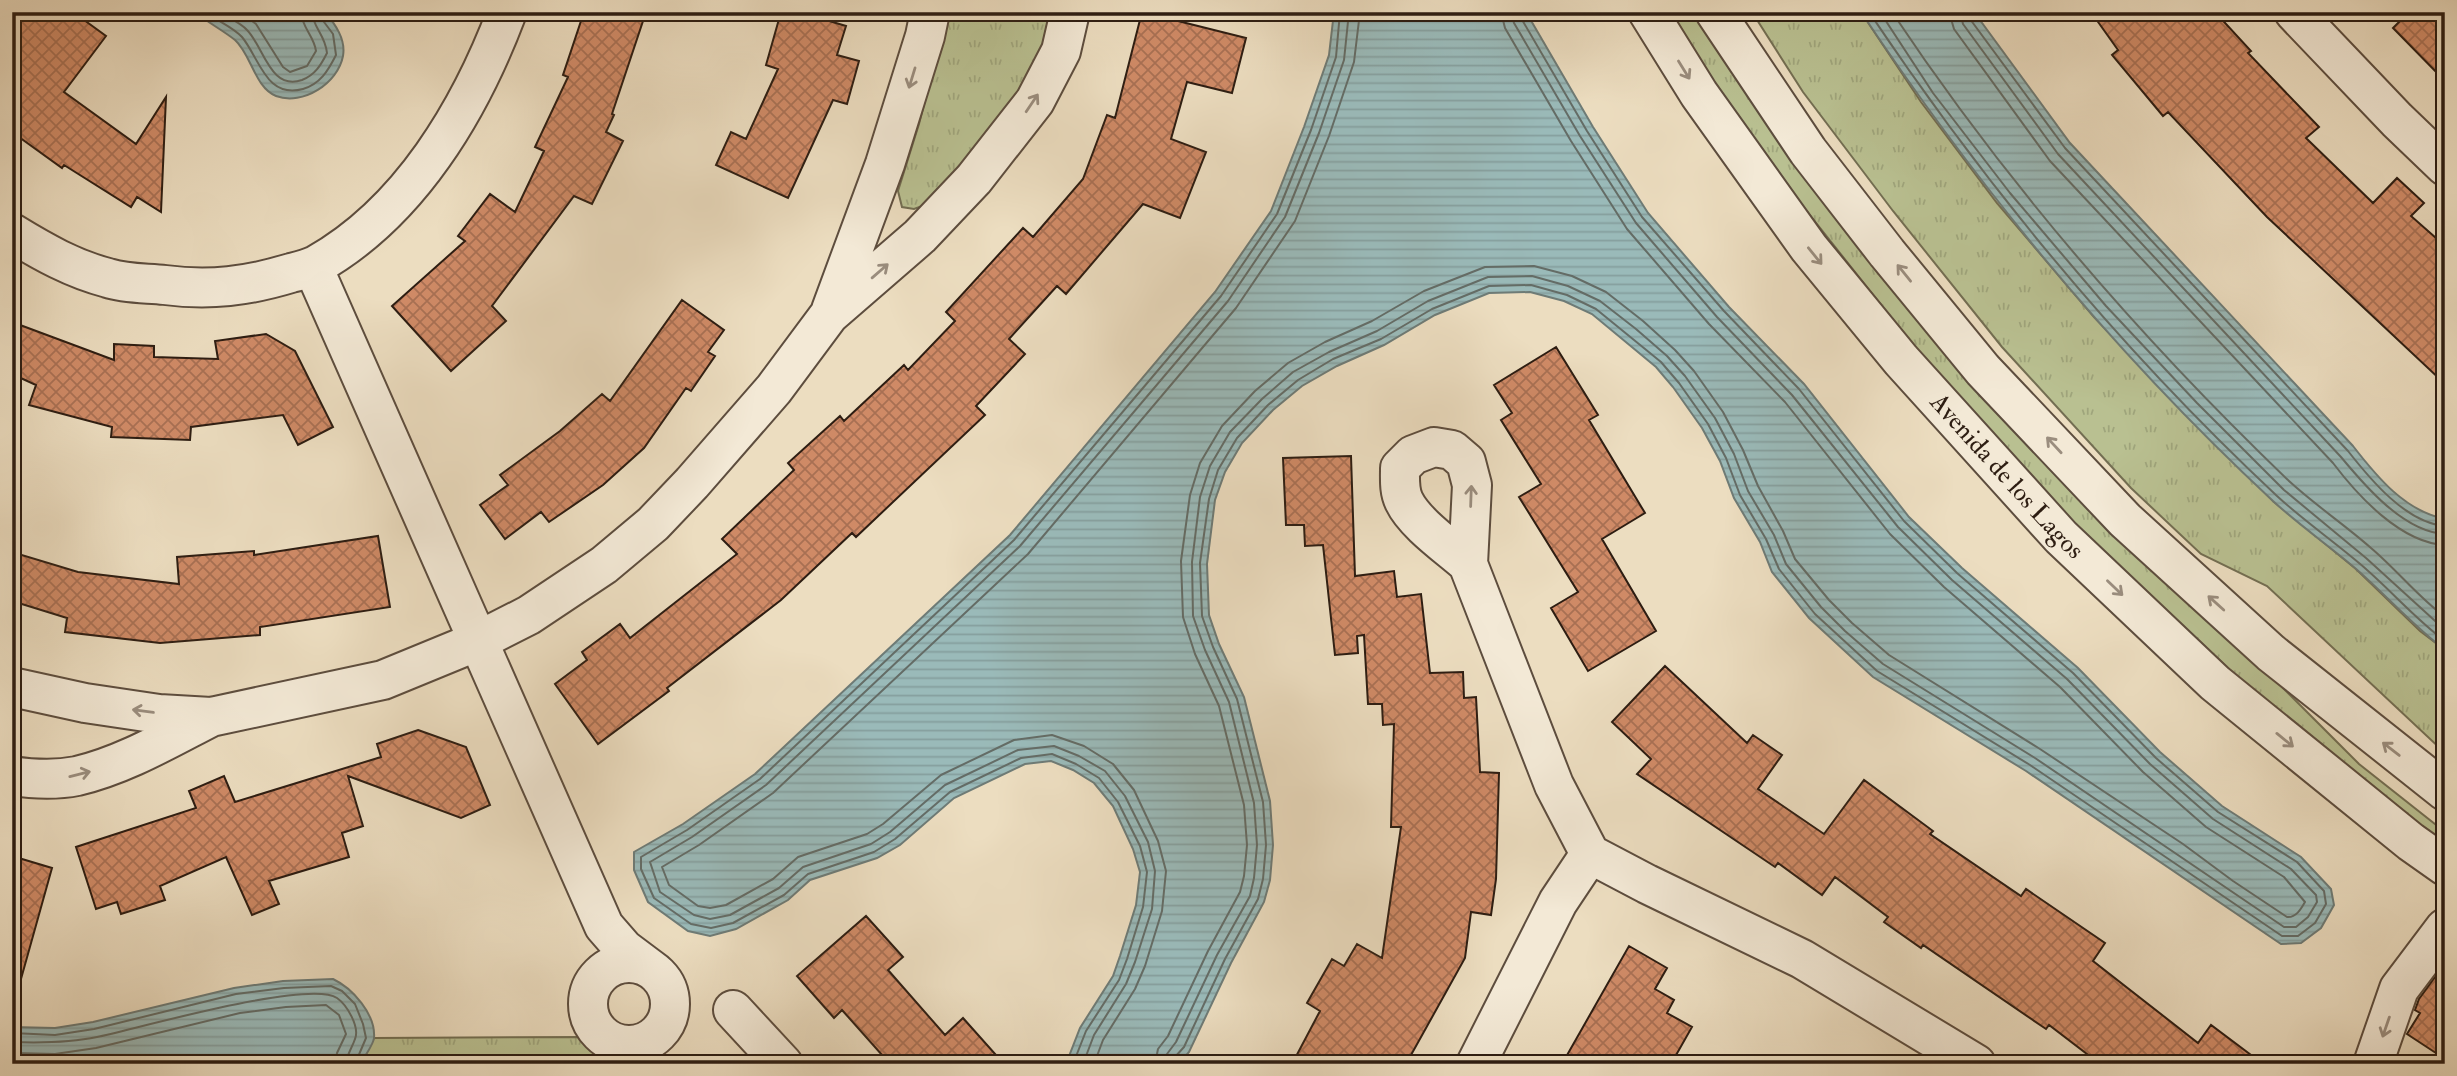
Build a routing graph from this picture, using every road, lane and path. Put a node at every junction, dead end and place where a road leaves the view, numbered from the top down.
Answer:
1 (507, 12) edge
2 (930, 12) edge
3 (1070, 12) edge
4 (1648, 12) edge
5 (1715, 12) edge
6 (2294, 12) edge
7 (2445, 166) edge
8 (12, 233) edge
9 (313, 267) junction
10 (829, 315) junction
11 (1468, 564) dead end
12 (478, 641) junction
13 (12, 687) edge
14 (211, 717) junction
15 (12, 776) edge
16 (2445, 791) edge
17 (1590, 854) junction
18 (2445, 866) edge
19 (597, 911) junction
20 (2445, 928) edge
21 (652, 970) junction
22 (591, 990) junction
23 (733, 1010) dead end
24 (645, 1056) edge
25 (1967, 1061) edge
26 (783, 1064) edge
27 (1476, 1064) edge
28 (2373, 1064) edge

1 - 9 street
2 -> 10 street
10 -> 3 street
4 -> 18 street, Avenida de los Lagos
16 -> 5 street, Avenida de los Lagos
6 - 7 street
8 - 9 street
9 - 12 street
10 - 12 street
11 - 17 street
12 - 14 street
12 - 19 street
14 -> 13 street
15 -> 14 street
17 - 25 street
17 - 27 street
19 - 21 street
19 - 22 street
20 -> 28 street
21 - 22 street
21 - 24 street
22 - 24 street
23 - 26 street

